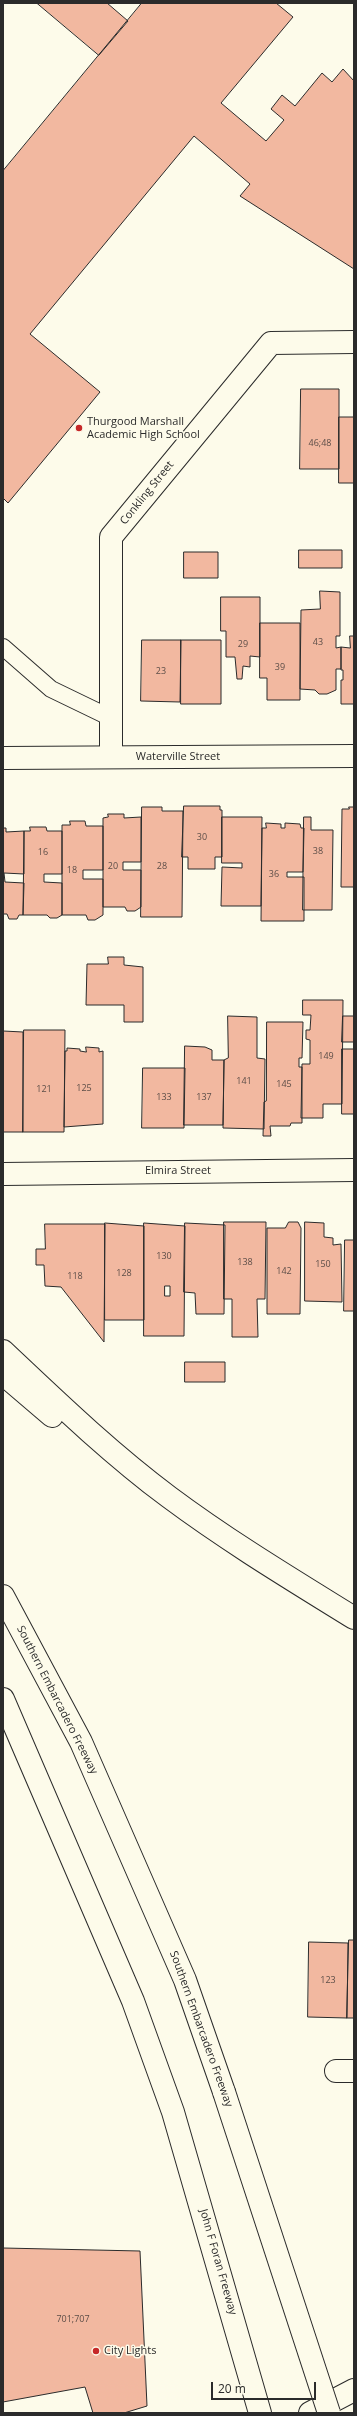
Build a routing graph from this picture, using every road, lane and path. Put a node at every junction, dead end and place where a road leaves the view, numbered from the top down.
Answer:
1 (354, 342) edge
2 (3, 647) edge
3 (110, 718) junction
4 (354, 756) edge
5 (111, 757) junction
6 (3, 758) edge
7 (354, 1170) edge
8 (3, 1174) edge
9 (3, 1350) edge
10 (3, 1374) edge
11 (3, 1596) edge
12 (354, 1618) edge
13 (354, 1633) edge
14 (3, 1699) edge
15 (354, 2390) edge
16 (260, 2413) edge
17 (310, 2413) edge
18 (329, 2413) edge

1 - 3 main road, Conkling Street
2 - 3 lane
3 - 5 main road, Conkling Street
4 - 5 main road, Waterville Street
5 - 6 main road, Waterville Street
7 - 8 main road, Elmira Street
9 - 12 main road
10 - 13 main road
11 - 18 main road, Southern Embarcadero Freeway, bridge
14 - 16 main road, John F Foran Freeway
15 - 17 main road

